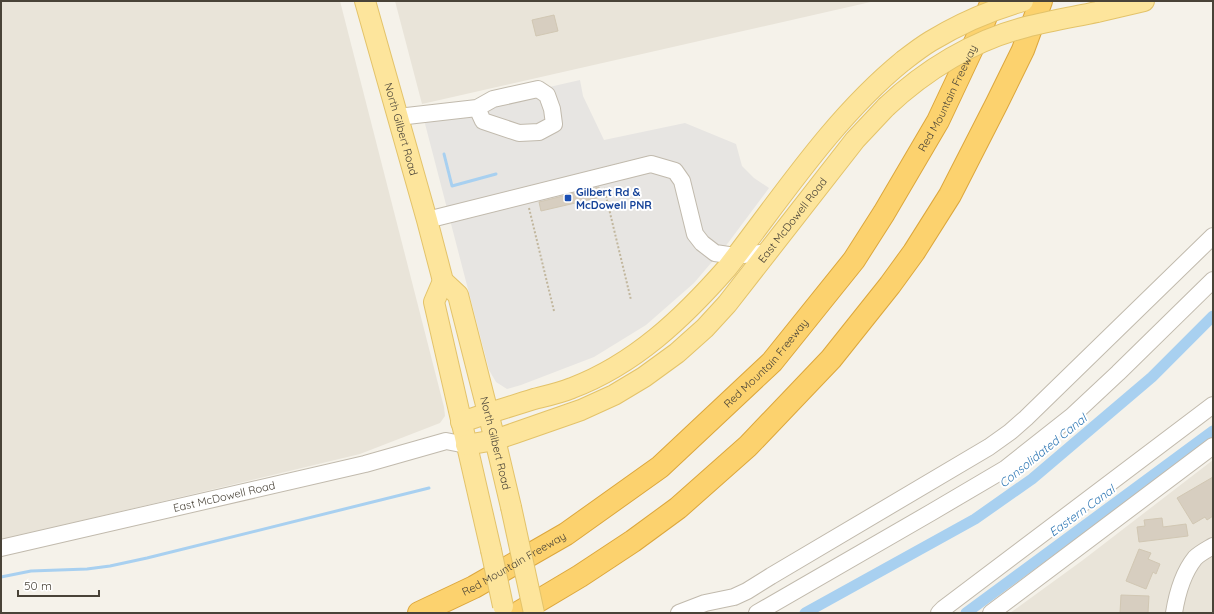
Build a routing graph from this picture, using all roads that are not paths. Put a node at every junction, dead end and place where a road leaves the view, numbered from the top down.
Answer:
1 (366, 1) edge
2 (992, 1) edge
3 (1023, 1) edge
4 (1040, 1) edge
5 (1144, 1) edge
6 (477, 108) dead end
7 (398, 117) junction
8 (427, 220) junction
9 (1213, 236) edge
10 (768, 252) junction
11 (735, 256) junction
12 (1213, 280) edge
13 (443, 281) junction
14 (1213, 405) edge
15 (488, 413) junction
16 (461, 422) junction
17 (495, 440) junction
18 (446, 441) junction
19 (466, 445) junction
20 (1213, 446) edge
21 (1213, 546) edge
22 (1, 548) edge
23 (419, 613) edge
24 (504, 613) edge
25 (518, 613) edge
26 (534, 613) edge
27 (679, 613) edge
28 (757, 613) edge
29 (939, 613) edge
30 (991, 613) edge
31 (1174, 613) edge

1 - 7 main road, North Gilbert Road
2 - 23 highway, Red Mountain Freeway
3 - 11 main road, East McDowell Road, bridge
4 - 25 highway
5 - 10 main road, East McDowell Road, bridge
6 - 7 street
7 - 8 main road, North Gilbert Road
8 - 11 street
8 - 13 main road, North Gilbert Road
9 - 27 street
10 - 11 street
10 - 17 main road, East McDowell Road
11 - 15 main road, East McDowell Road
12 - 28 street
13 - 15 main road, North Gilbert Road
13 - 16 main road
14 - 29 street
15 - 16 main road, East McDowell Road
15 - 17 main road, North Gilbert Road
16 - 18 street
16 - 19 main road
17 - 19 main road, East McDowell Road
17 - 26 main road, North Gilbert Road, bridge
18 - 19 street, East McDowell Road
18 - 22 street, East McDowell Road
19 - 24 main road, bridge
20 - 30 street
21 - 31 street

